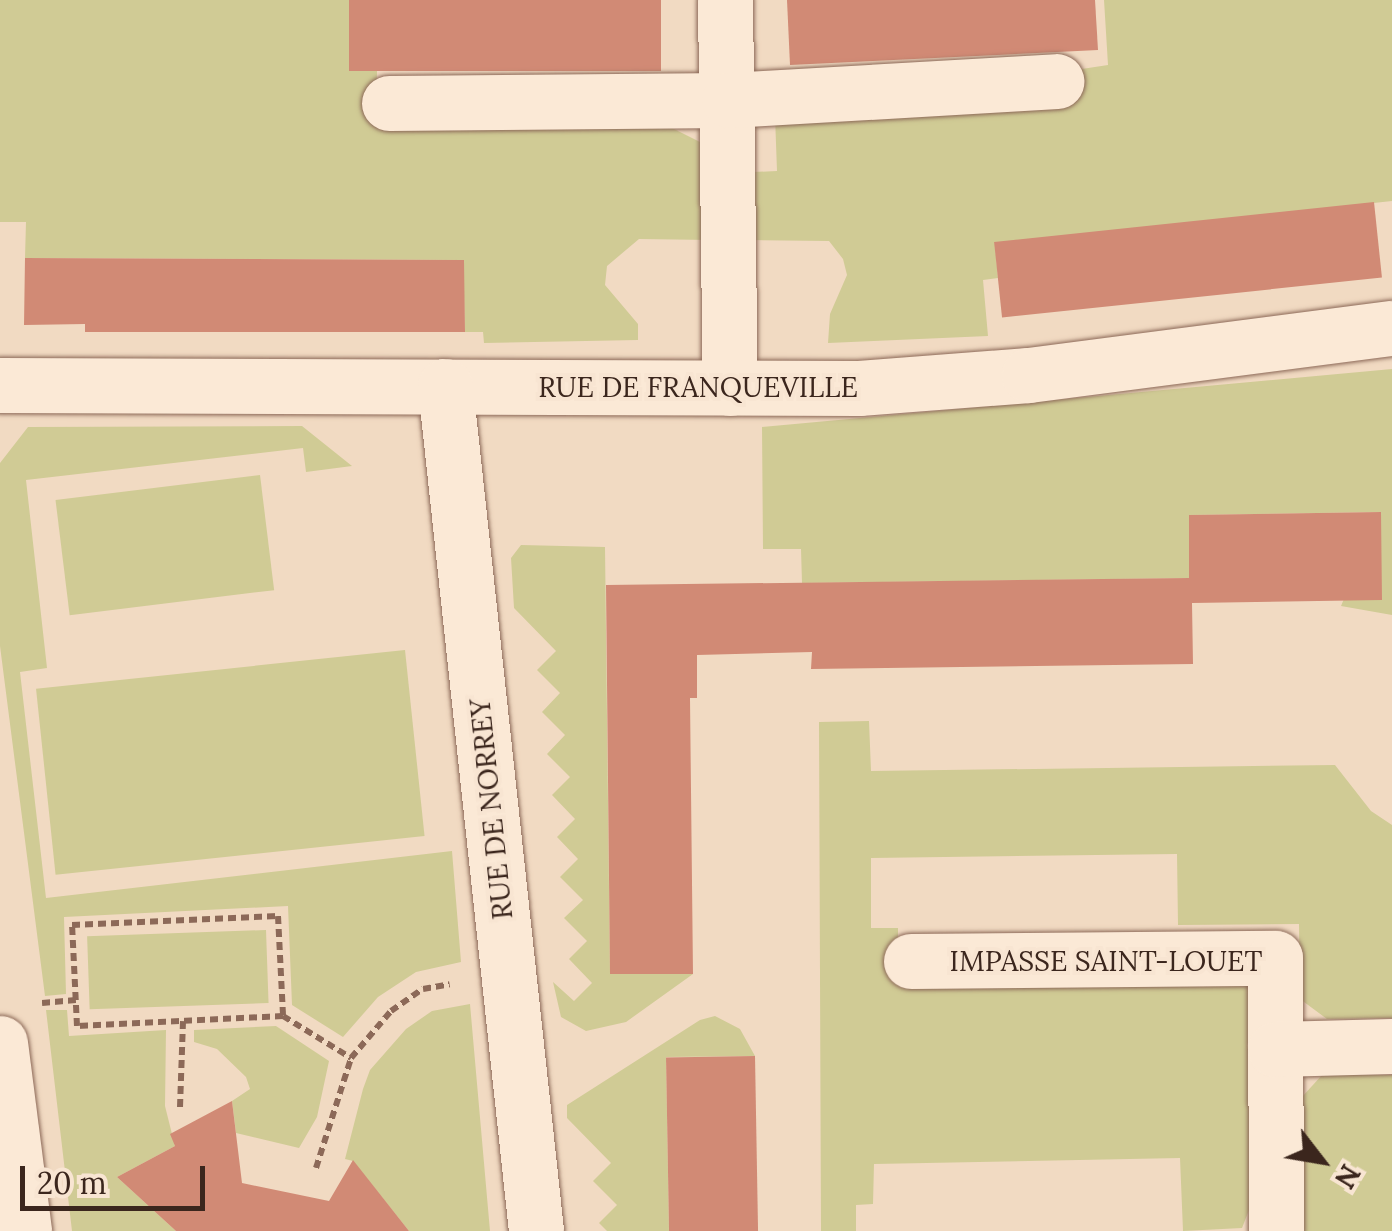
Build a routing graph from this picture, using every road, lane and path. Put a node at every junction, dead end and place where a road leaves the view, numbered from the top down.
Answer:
1 (725, 0) edge
2 (1056, 81) dead end
3 (729, 100) junction
4 (390, 102) dead end
5 (1392, 328) edge
6 (0, 386) edge
7 (444, 386) junction
8 (730, 388) junction
9 (911, 960) dead end
10 (458, 982) dead end
11 (76, 1000) junction
12 (283, 1016) junction
13 (182, 1021) junction
14 (16, 1023) edge
15 (1392, 1046) edge
16 (1275, 1049) junction
17 (351, 1058) junction
18 (180, 1107) dead end
19 (316, 1168) dead end
20 (24, 1231) edge
21 (536, 1231) edge
22 (1276, 1231) edge

1 - 3 street
2 - 3 street
3 - 4 street
3 - 8 street
5 - 8 street, RUE DE FRANQUEVILLE
6 - 7 street, RUE DE FRANQUEVILLE
7 - 8 street, RUE DE FRANQUEVILLE
7 - 21 street, RUE DE NORREY
9 - 16 street, IMPASSE SAINT-LOUET
10 - 17 path
11 - 12 path
11 - 13 path
11 - 14 path
12 - 13 path
12 - 17 path
13 - 18 path
14 - 20 street
15 - 16 street
16 - 22 street, IMPASSE SAINT-LOUET
17 - 19 path

